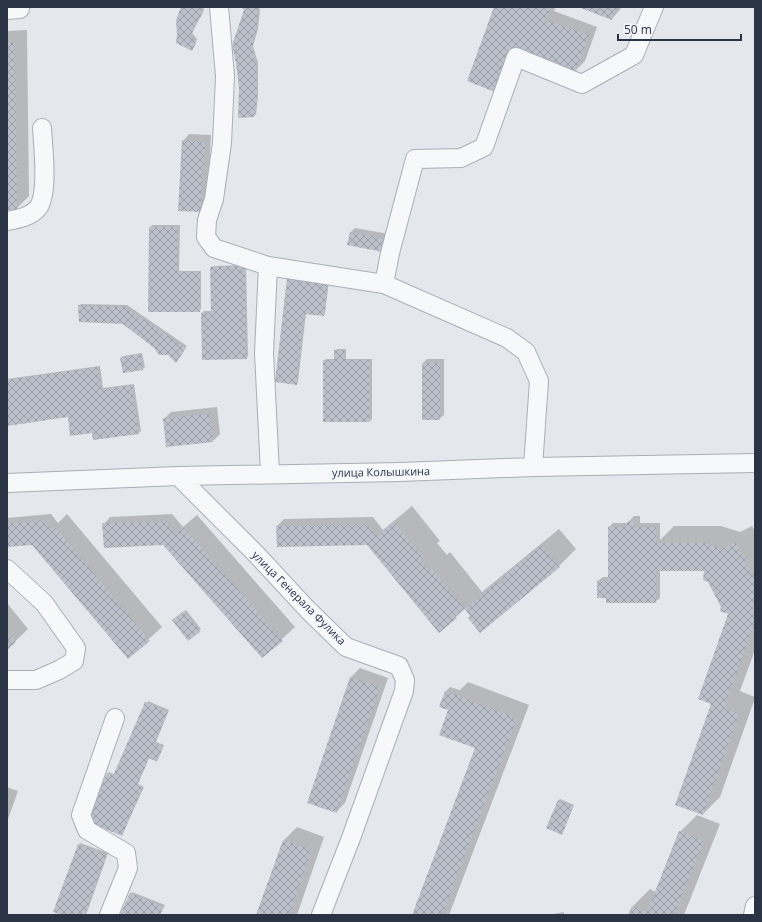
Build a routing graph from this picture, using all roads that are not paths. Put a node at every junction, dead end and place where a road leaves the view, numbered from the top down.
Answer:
1 (20, 7) edge
2 (219, 7) edge
3 (654, 7) edge
4 (7, 10) edge
5 (42, 128) dead end
6 (7, 221) edge
7 (268, 266) junction
8 (384, 284) junction
9 (755, 463) edge
10 (533, 467) junction
11 (270, 473) junction
12 (178, 476) junction
13 (7, 483) edge
14 (7, 569) edge
15 (7, 680) edge
16 (115, 718) dead end
17 (755, 906) edge
18 (109, 915) edge
19 (321, 915) edge
20 (753, 915) edge

1 - 4 street
2 - 7 street
3 - 8 street
5 - 6 street
7 - 8 street
7 - 11 street
8 - 10 street
9 - 10 street, улица Колышкина
10 - 11 street, улица Колышкина
11 - 12 street, улица Колышкина
12 - 13 street, улица Колышкина
12 - 19 street, улица Генерала Фулика
14 - 15 street
16 - 18 street
17 - 20 street

